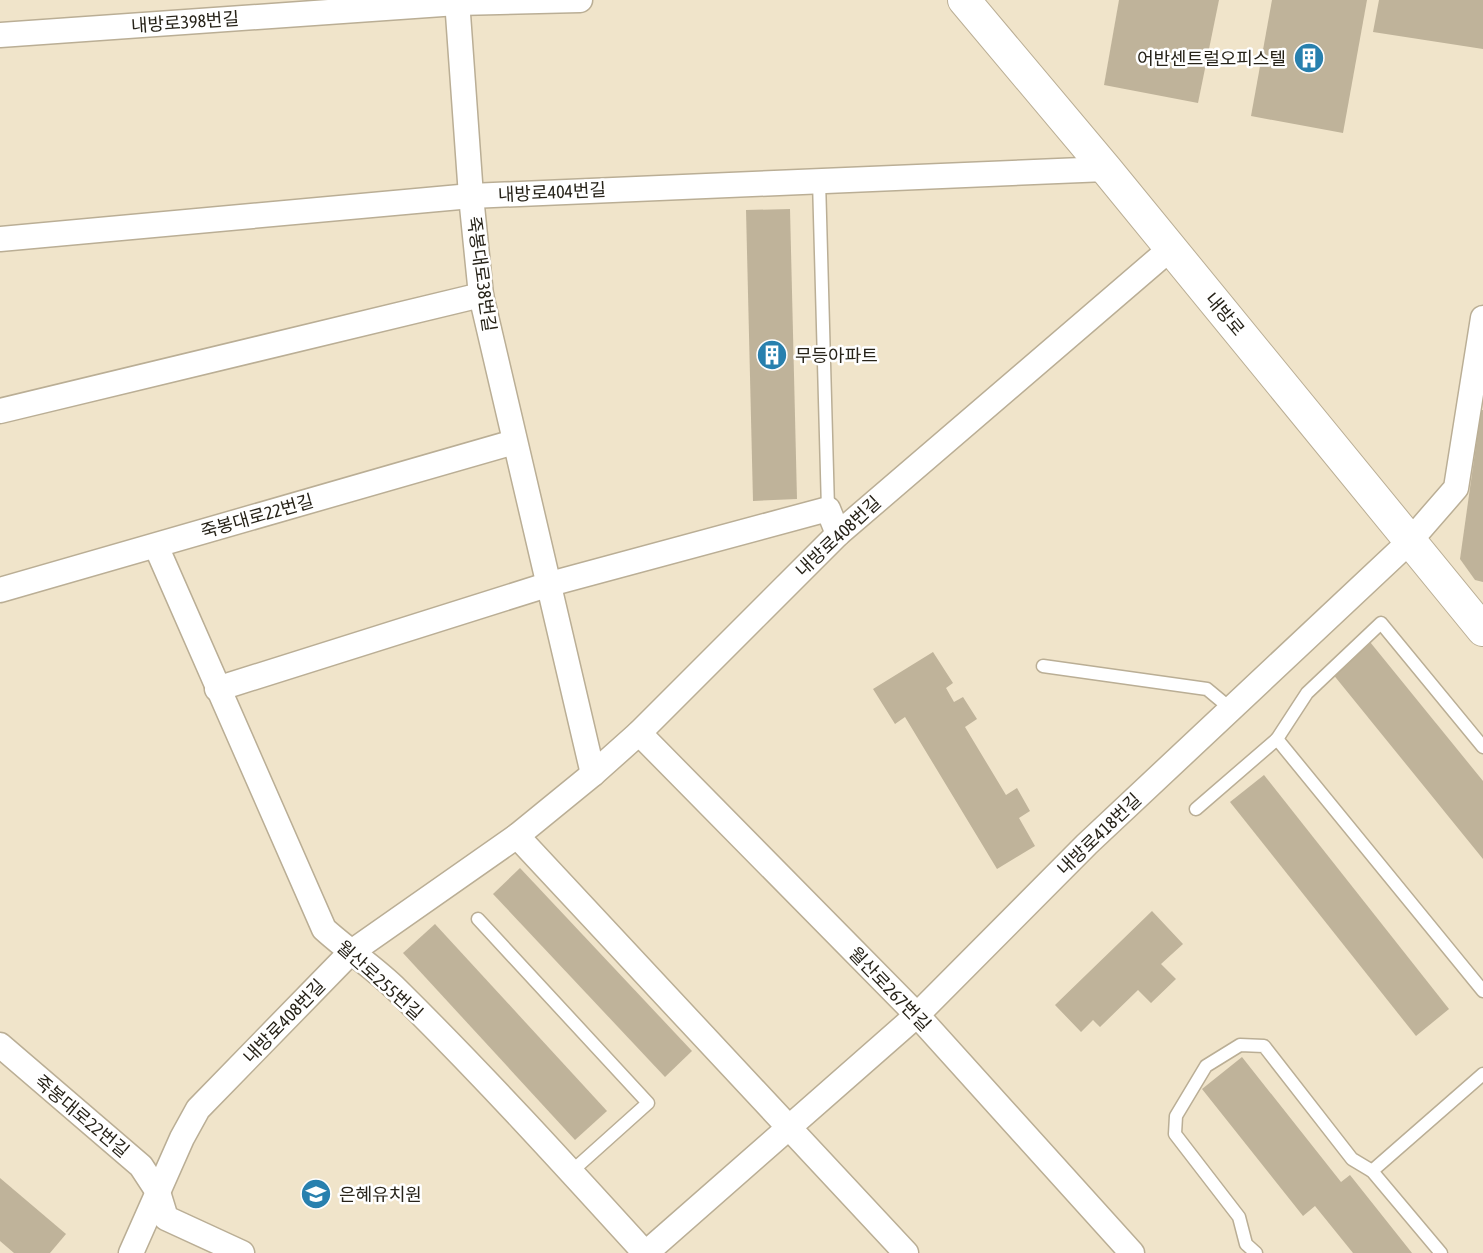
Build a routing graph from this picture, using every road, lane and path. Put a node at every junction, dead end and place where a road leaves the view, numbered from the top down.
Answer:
1 (580, 0) edge
2 (964, 0) edge
3 (457, 2) edge
4 (0, 35) edge
5 (1106, 169) junction
6 (819, 180) junction
7 (471, 196) junction
8 (0, 239) edge
9 (1170, 249) junction
10 (481, 295) junction
11 (1483, 318) edge
12 (0, 411) edge
13 (514, 442) junction
14 (828, 509) junction
15 (838, 534) junction
16 (1410, 541) junction
17 (156, 546) junction
18 (550, 584) junction
19 (0, 590) edge
20 (1483, 631) edge
21 (1043, 666) dead end
22 (217, 688) junction
23 (1231, 709) junction
24 (639, 733) junction
25 (1277, 739) junction
26 (1483, 747) edge
27 (593, 774) junction
28 (1196, 809) dead end
29 (517, 836) junction
30 (478, 919) dead end
31 (350, 953) junction
32 (1483, 990) edge
33 (917, 1015) junction
34 (0, 1045) edge
35 (1483, 1074) edge
36 (788, 1126) junction
37 (1372, 1171) junction
38 (571, 1172) junction
39 (158, 1192) junction
40 (131, 1253) edge
41 (242, 1253) edge
42 (645, 1253) edge
43 (906, 1253) edge
44 (1132, 1253) edge
45 (1256, 1253) edge
46 (1441, 1253) edge

1 - 3 street, 내방로398번길
2 - 5 street, 내방로
3 - 4 street, 내방로398번길
3 - 7 street, 죽봉대로38번길
5 - 6 street, 내방로404번길
5 - 9 street, 내방로
6 - 7 street, 내방로404번길
6 - 14 lane
7 - 8 street, 내방로404번길
7 - 10 street, 죽봉대로38번길
9 - 15 street, 내방로408번길
9 - 16 street, 내방로
10 - 12 street
10 - 13 street, 죽봉대로38번길
11 - 16 street, 내방로418번길
13 - 17 street, 죽봉대로22번길
13 - 18 street, 죽봉대로38번길
14 - 15 street
14 - 18 street
15 - 24 street, 내방로408번길
16 - 20 street, 내방로
16 - 23 street, 내방로418번길
17 - 19 street, 죽봉대로22번길
17 - 22 street, 월산로255번길
18 - 22 street
18 - 27 street, 죽봉대로38번길
21 - 23 lane
22 - 31 street, 월산로255번길
23 - 33 street, 내방로418번길
24 - 27 street, 내방로408번길
24 - 33 street, 월산로267번길
25 - 26 lane
25 - 28 lane
25 - 32 lane
27 - 29 street, 내방로408번길
29 - 31 street, 내방로408번길
29 - 36 street
30 - 38 lane
31 - 38 street, 월산로255번길
31 - 39 street, 내방로408번길
33 - 36 street, 내방로418번길
33 - 44 street, 월산로267번길
34 - 39 street, 죽봉대로22번길
35 - 37 lane
36 - 42 street, 내방로418번길
36 - 43 street
37 - 45 lane
37 - 46 lane
38 - 42 street, 월산로255번길
39 - 40 street, 내방로408번길
39 - 41 street, 죽봉대로22번길

